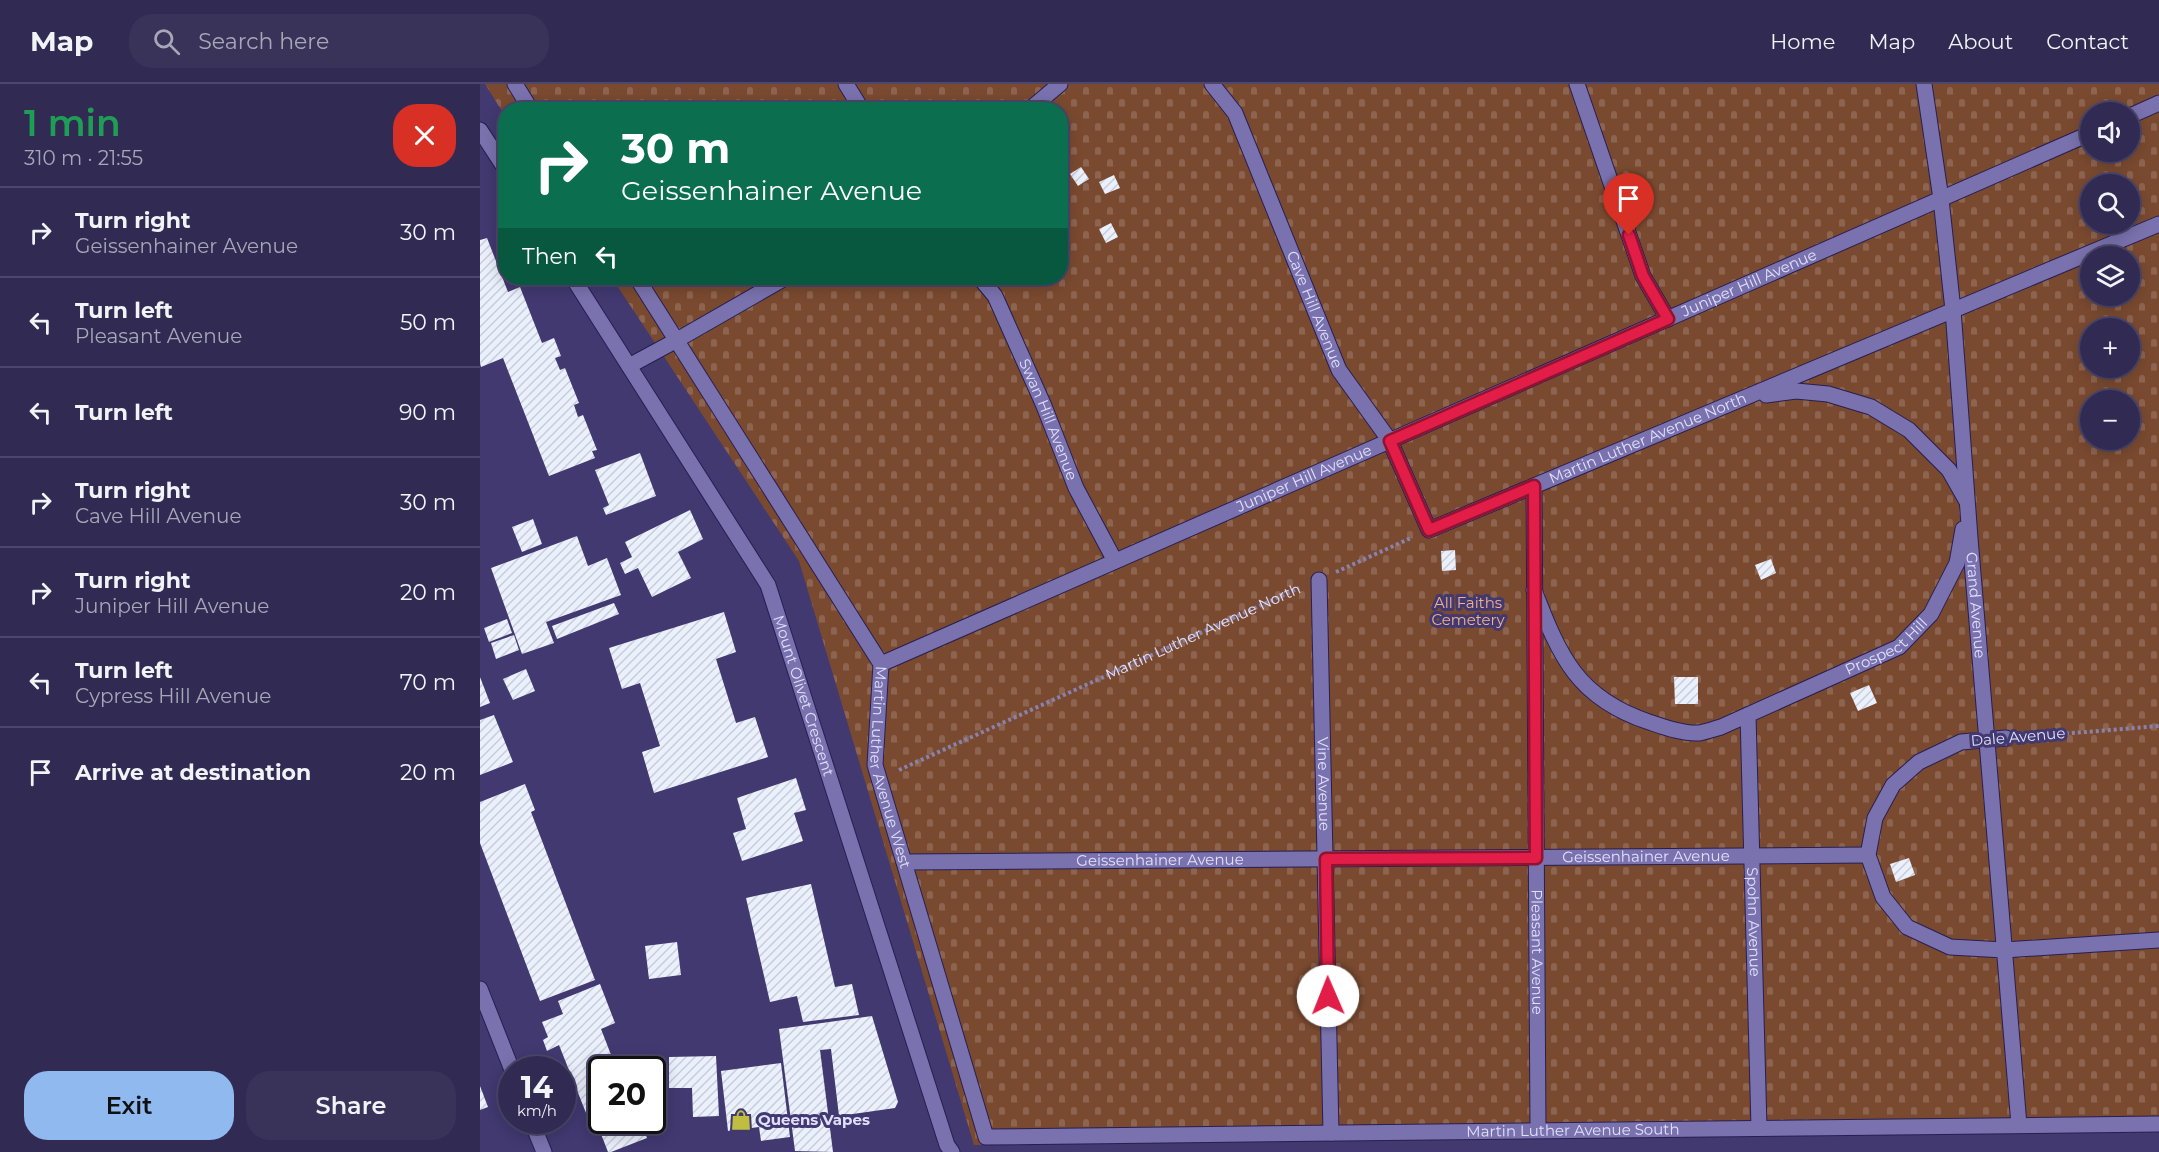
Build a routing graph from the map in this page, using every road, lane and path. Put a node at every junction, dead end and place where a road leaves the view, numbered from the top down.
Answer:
1 (515, 84) edge
2 (846, 84) edge
3 (1060, 84) edge
4 (1212, 84) edge
5 (1577, 84) edge
6 (1924, 84) edge
7 (526, 102) edge
8 (857, 102) edge
9 (1039, 102) edge
10 (2159, 103) edge
11 (2140, 112) edge
12 (480, 130) edge
13 (2080, 138) edge
14 (498, 158) edge
15 (1941, 199) junction
16 (2159, 224) edge
17 (577, 285) edge
18 (642, 285) edge
19 (773, 285) edge
20 (986, 285) edge
21 (1953, 310) junction
22 (1668, 319) junction
23 (677, 340) junction
24 (629, 366) junction
25 (1744, 398) junction
26 (1390, 441) junction
27 (1534, 486) junction
28 (1968, 504) junction
29 (1429, 530) junction
30 (1116, 561) junction
31 (1319, 580) junction
32 (1534, 590) junction
33 (881, 664) junction
34 (1748, 715) junction
35 (2159, 726) edge
36 (2006, 738) joint
37 (1987, 740) junction
38 (879, 779) junction
39 (1868, 855) junction
40 (1753, 856) junction
41 (1536, 858) junction
42 (1326, 859) junction
43 (904, 862) junction
44 (2159, 940) edge
45 (2004, 950) junction
46 (480, 989) edge
47 (506, 1056) edge
48 (2159, 1124) edge
49 (2019, 1125) junction
50 (1759, 1128) junction
51 (1538, 1130) junction
52 (1331, 1133) junction
53 (537, 1134) edge
54 (986, 1137) joint
55 (544, 1152) edge
56 (952, 1152) edge

1 - 7 street
2 - 8 street
3 - 9 street
4 - 26 street, Cave Hill Avenue
5 - 22 street
6 - 15 street, Grand Avenue
10 - 11 street
12 - 14 street
13 - 15 street, Juniper Hill Avenue
15 - 21 street, Grand Avenue
15 - 22 street, Juniper Hill Avenue
16 - 21 street, Martin Luther Avenue North
17 - 24 street, Mount Olivet Crescent
18 - 23 street, Martin Luther Avenue West
19 - 23 street
20 - 30 street, Swan Hill Avenue
21 - 25 street, Martin Luther Avenue North
21 - 28 street, Grand Avenue
22 - 26 street, Juniper Hill Avenue
23 - 24 street
23 - 33 street, Martin Luther Avenue West
24 - 56 street, Mount Olivet Crescent
25 - 27 street, Martin Luther Avenue North
25 - 28 street
26 - 29 street, Cave Hill Avenue
26 - 30 street, Juniper Hill Avenue
27 - 29 street, Martin Luther Avenue North
27 - 32 street, Pleasant Avenue
28 - 34 street, Prospect Hill
28 - 37 street, Grand Avenue
29 - 31 path, Martin Luther Avenue North
30 - 33 street, Juniper Hill Avenue
31 - 38 path, Martin Luther Avenue North
31 - 42 street, Vine Avenue
32 - 34 street, Prospect Hill
32 - 41 street, Pleasant Avenue
33 - 38 street, Martin Luther Avenue West
34 - 40 street, Spohn Avenue
35 - 36 path, Dale Avenue
36 - 37 street, Dale Avenue
37 - 39 street, Dale Avenue
37 - 45 street, Grand Avenue
38 - 43 street, Martin Luther Avenue West
39 - 40 street, Geissenhainer Avenue
39 - 45 street
40 - 41 street, Geissenhainer Avenue
40 - 50 street, Spohn Avenue
41 - 42 street, Geissenhainer Avenue
41 - 51 street, Pleasant Avenue
42 - 43 street, Geissenhainer Avenue
42 - 52 street, Vine Avenue
43 - 54 street, Martin Luther Avenue West
44 - 45 street
45 - 49 street, Grand Avenue
46 - 47 street
48 - 49 street, Martin Luther Avenue South
49 - 50 street, Martin Luther Avenue South
50 - 51 street, Martin Luther Avenue South
51 - 52 street, Martin Luther Avenue South
52 - 54 street, Martin Luther Avenue South
53 - 55 street

